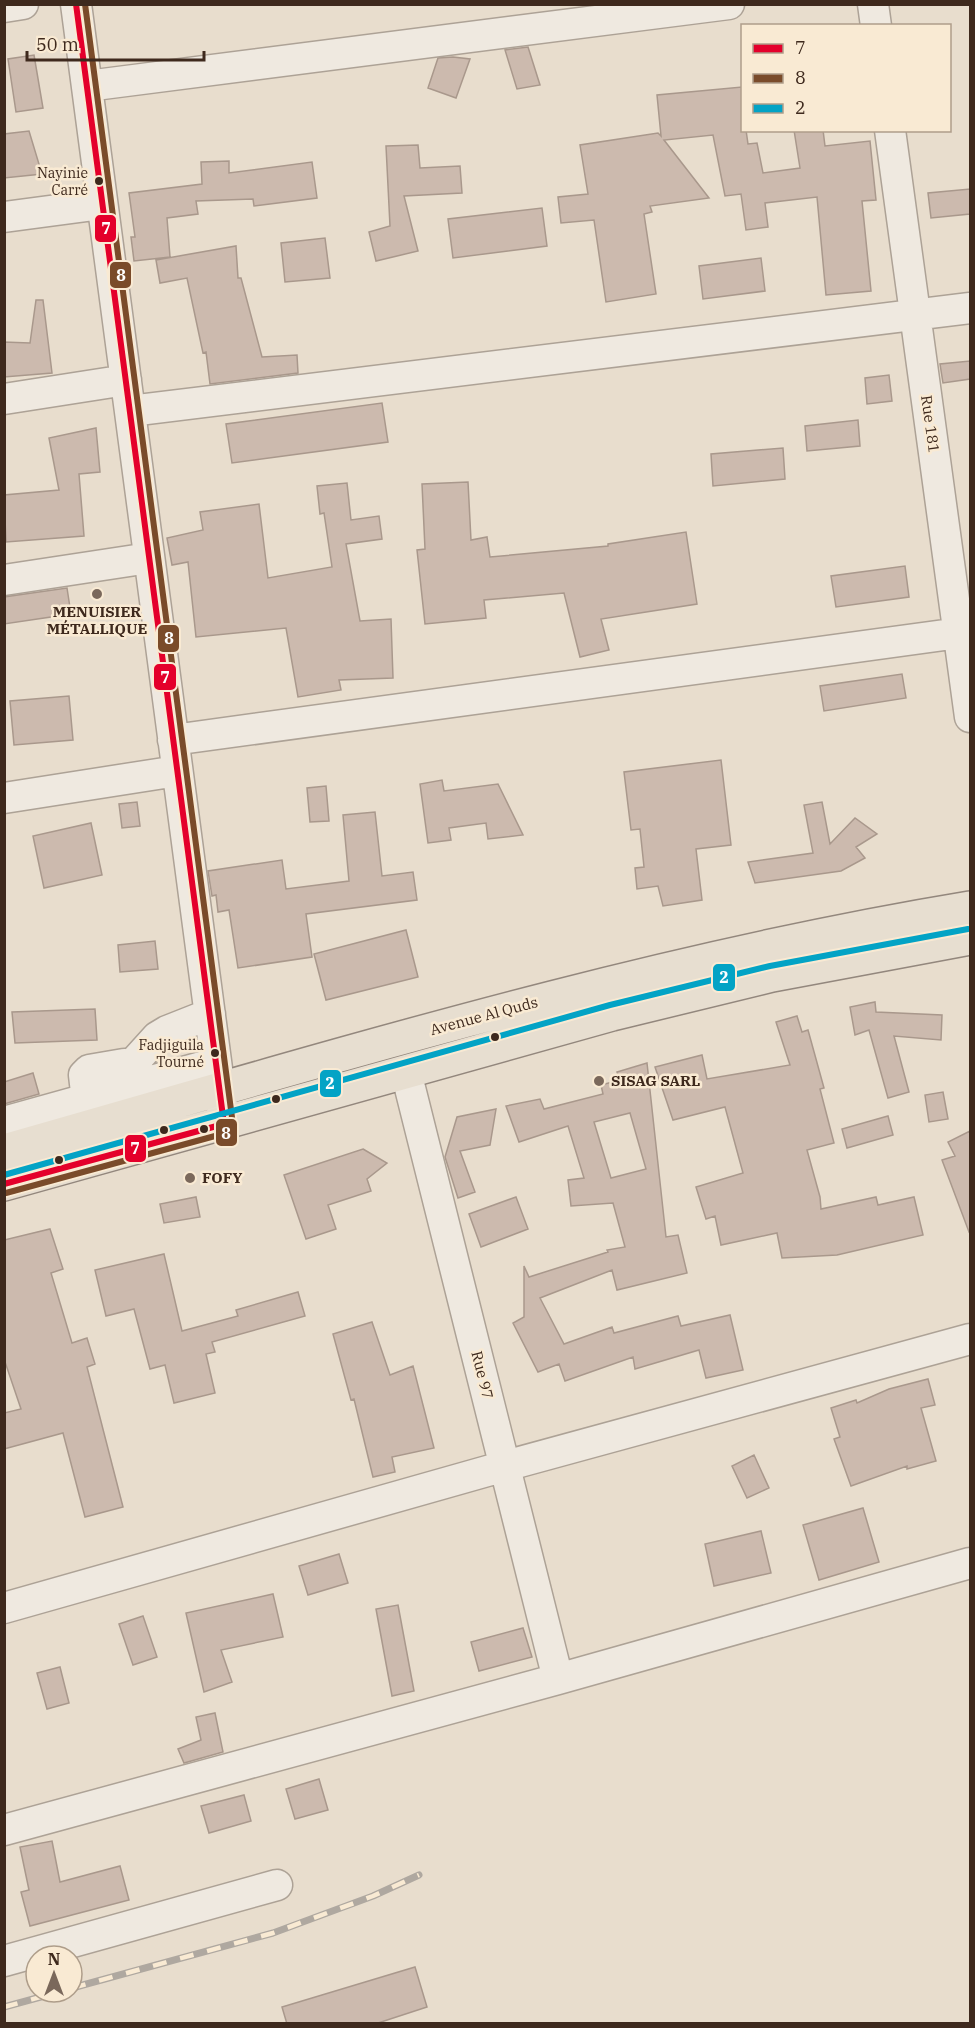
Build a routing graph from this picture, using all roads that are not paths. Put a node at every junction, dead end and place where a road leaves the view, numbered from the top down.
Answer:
1 (23, 4) edge
2 (76, 4) edge
3 (729, 4) edge
4 (873, 4) edge
5 (4, 7) edge
6 (876, 24) edge
7 (87, 86) junction
8 (890, 132) edge
9 (102, 204) junction
10 (4, 217) edge
11 (970, 308) edge
12 (915, 314) junction
13 (126, 380) junction
14 (4, 399) edge
15 (130, 411) junction
16 (149, 558) junction
17 (4, 580) edge
18 (959, 633) junction
19 (970, 717) edge
20 (173, 740) junction
21 (177, 771) junction
22 (4, 798) edge
23 (970, 908) edge
24 (970, 938) edge
25 (210, 1014) junction
26 (406, 1072) junction
27 (218, 1077) junction
28 (131, 1090) junction
29 (88, 1113) junction
30 (4, 1122) edge
31 (224, 1124) junction
32 (4, 1151) edge
33 (4, 1184) edge
34 (970, 1339) edge
35 (505, 1466) junction
36 (970, 1563) edge
37 (4, 1608) edge
38 (558, 1679) junction
39 (4, 1830) edge
40 (276, 1885) dead end
41 (4, 1961) edge

1 - 5 street
2 - 7 street
3 - 7 street
4 - 6 street
7 - 9 street
8 - 12 street, Rue 181
9 - 10 street
9 - 13 street
11 - 12 street
12 - 15 street
12 - 18 street, Rue 181
13 - 14 street
13 - 15 street
15 - 16 street
16 - 17 street
16 - 20 street
18 - 19 street, Rue 181
18 - 20 street
20 - 21 street
21 - 22 street
21 - 25 street
23 - 27 main road, Avenue Al Quds
24 - 26 main road
25 - 27 street
25 - 28 street
26 - 31 main road
26 - 35 street, Rue 97
27 - 28 main road, Avenue Al Quds
27 - 31 street
28 - 29 main road, Avenue Al Quds
28 - 29 street
29 - 30 street, Avenue Al Quds
29 - 32 main road, Avenue Al Quds
31 - 33 main road
34 - 35 street
35 - 37 street
35 - 38 street, Rue 97
36 - 38 street
38 - 39 street
40 - 41 street

